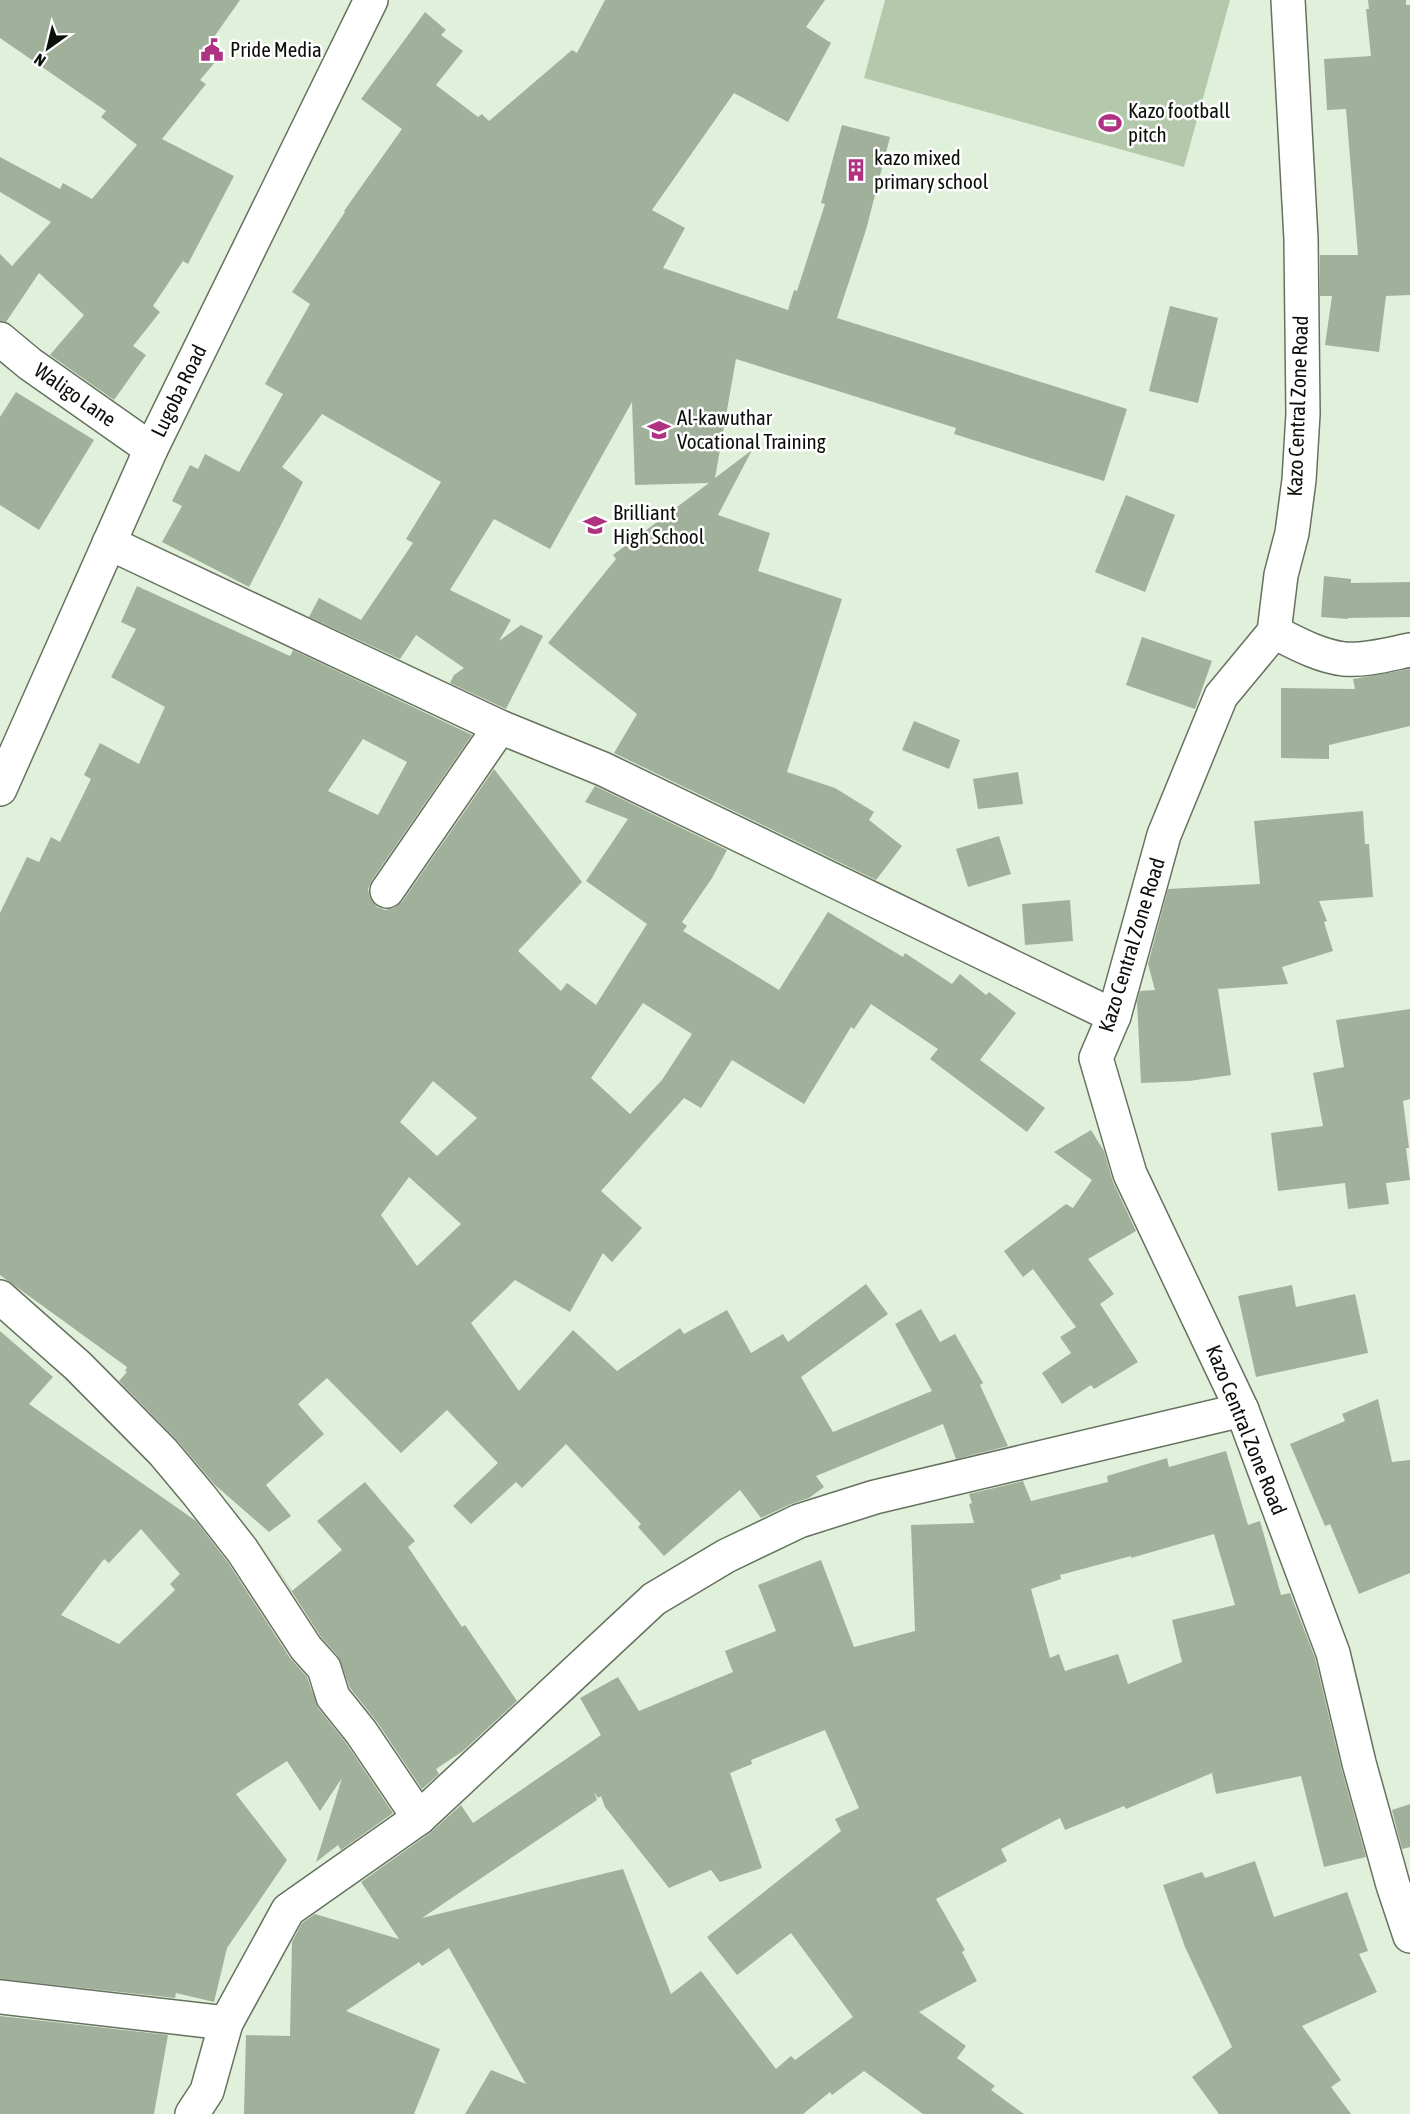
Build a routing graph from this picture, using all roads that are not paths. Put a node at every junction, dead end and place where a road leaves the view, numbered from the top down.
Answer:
1 (371, 0) edge
2 (1288, 0) edge
3 (0, 339) edge
4 (151, 449) junction
5 (109, 543) junction
6 (1274, 632) junction
7 (1410, 650) edge
8 (500, 728) junction
9 (0, 789) edge
10 (387, 891) dead end
11 (1114, 1016) junction
12 (0, 1297) edge
13 (1242, 1410) junction
14 (419, 1818) junction
15 (1410, 1936) edge
16 (0, 1997) edge
17 (226, 2023) junction
18 (192, 2114) edge

1 - 4 street, Lugoba Road
2 - 6 street, Kazo Central Zone Road
3 - 4 street, Waligo Lane
4 - 5 street, Lugoba Road
5 - 8 street
5 - 9 street, Lugoba Road
6 - 7 street
6 - 11 street, Kazo Central Zone Road
8 - 10 street
8 - 11 street
11 - 13 street, Kazo Central Zone Road
12 - 14 street
13 - 14 street
13 - 15 street, Kazo Central Zone Road
14 - 17 street
16 - 17 street
17 - 18 street

